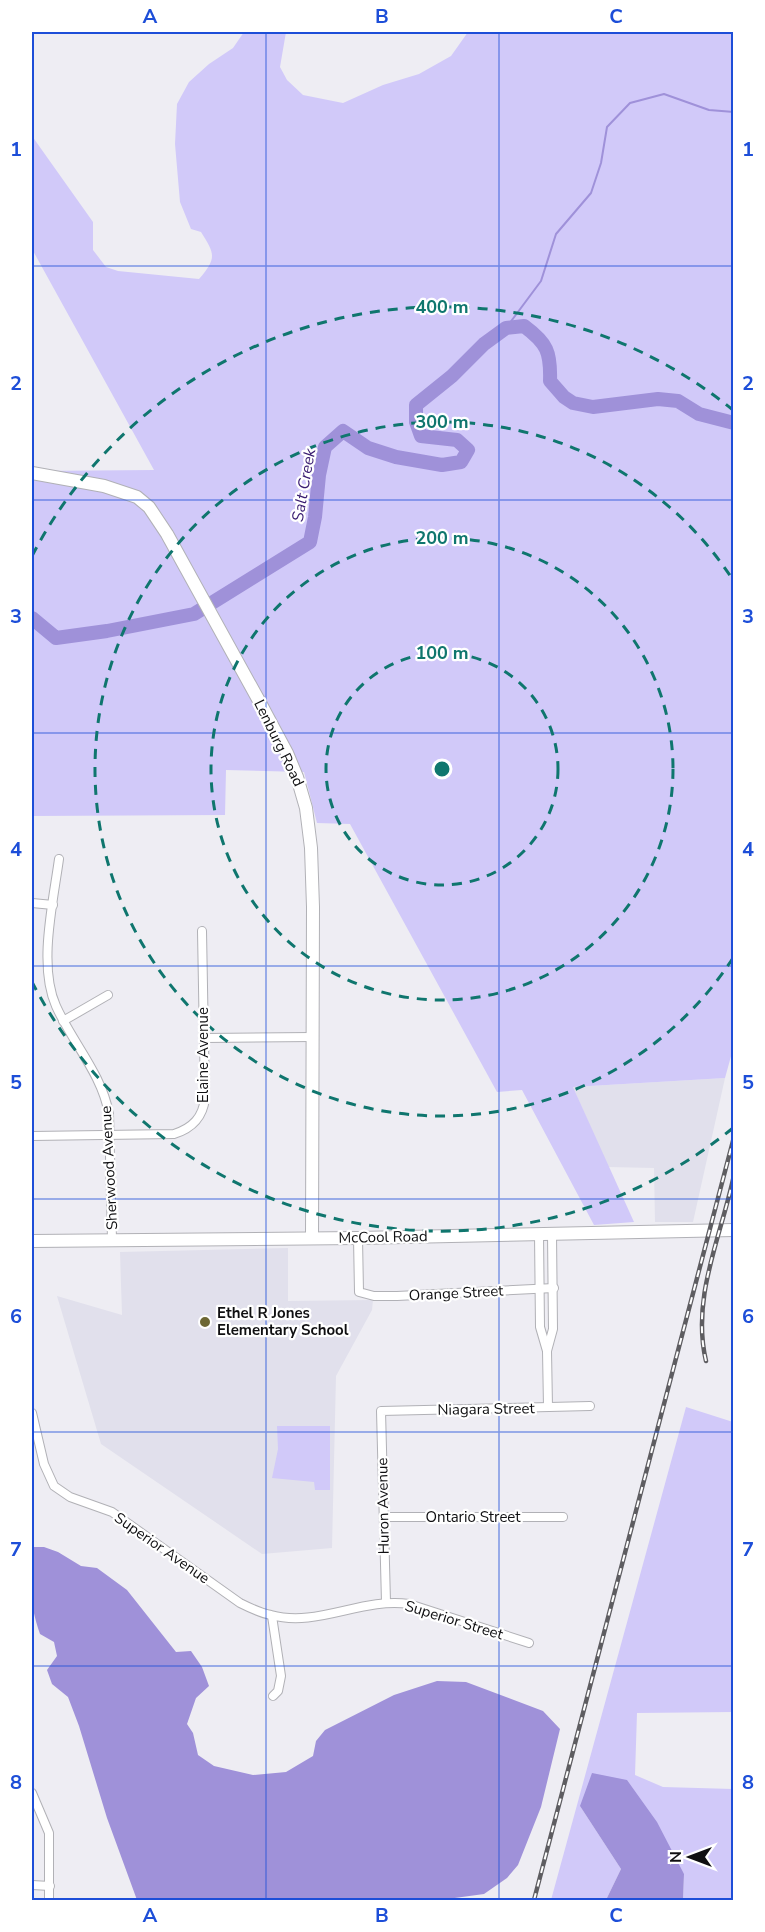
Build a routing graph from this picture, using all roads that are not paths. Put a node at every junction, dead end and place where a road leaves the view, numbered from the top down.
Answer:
1 (32, 473) edge
2 (59, 859) dead end
3 (32, 903) edge
4 (53, 905) junction
5 (202, 931) dead end
6 (108, 995) dead end
7 (63, 1021) junction
8 (313, 1037) junction
9 (204, 1038) junction
10 (32, 1136) edge
11 (109, 1136) junction
12 (734, 1230) edge
13 (538, 1234) junction
14 (552, 1234) junction
15 (312, 1238) junction
16 (358, 1238) junction
17 (112, 1240) junction
18 (32, 1241) edge
19 (554, 1288) junction
20 (539, 1289) junction
21 (547, 1351) junction
22 (590, 1406) dead end
23 (548, 1407) junction
24 (381, 1411) joint
25 (32, 1413) edge
26 (384, 1517) junction
27 (563, 1517) dead end
28 (386, 1602) junction
29 (272, 1616) junction
30 (529, 1643) dead end
31 (273, 1696) dead end
32 (32, 1793) edge
33 (32, 1885) edge
34 (50, 1886) junction
35 (49, 1900) edge

1 - 8 street, Lenburg Road
2 - 4 street, Sherwood Avenue
3 - 4 street
4 - 7 street, Sherwood Avenue
5 - 9 street, Elaine Avenue
6 - 7 street
7 - 11 street, Sherwood Avenue
8 - 9 street
8 - 15 street, Lenburg Road
9 - 11 street, Elaine Avenue
10 - 11 street, Elaine Avenue
11 - 17 street, Sherwood Avenue
12 - 14 street, McCool Road
13 - 14 street, McCool Road
13 - 16 street, McCool Road
13 - 20 street
14 - 19 street
15 - 16 street, McCool Road
15 - 17 street, McCool Road
16 - 20 street, Orange Street
17 - 18 street, McCool Road
19 - 20 street, Orange Street
19 - 21 street
20 - 21 street
21 - 23 street
22 - 23 street, Niagara Street
23 - 24 street, Niagara Street
24 - 26 street, Huron Avenue
25 - 29 street, Superior Avenue
26 - 27 street, Ontario Street
26 - 28 street, Huron Avenue
28 - 29 street, Superior Street
28 - 30 street, Superior Street
29 - 31 street
32 - 34 street
33 - 34 street
34 - 35 street

